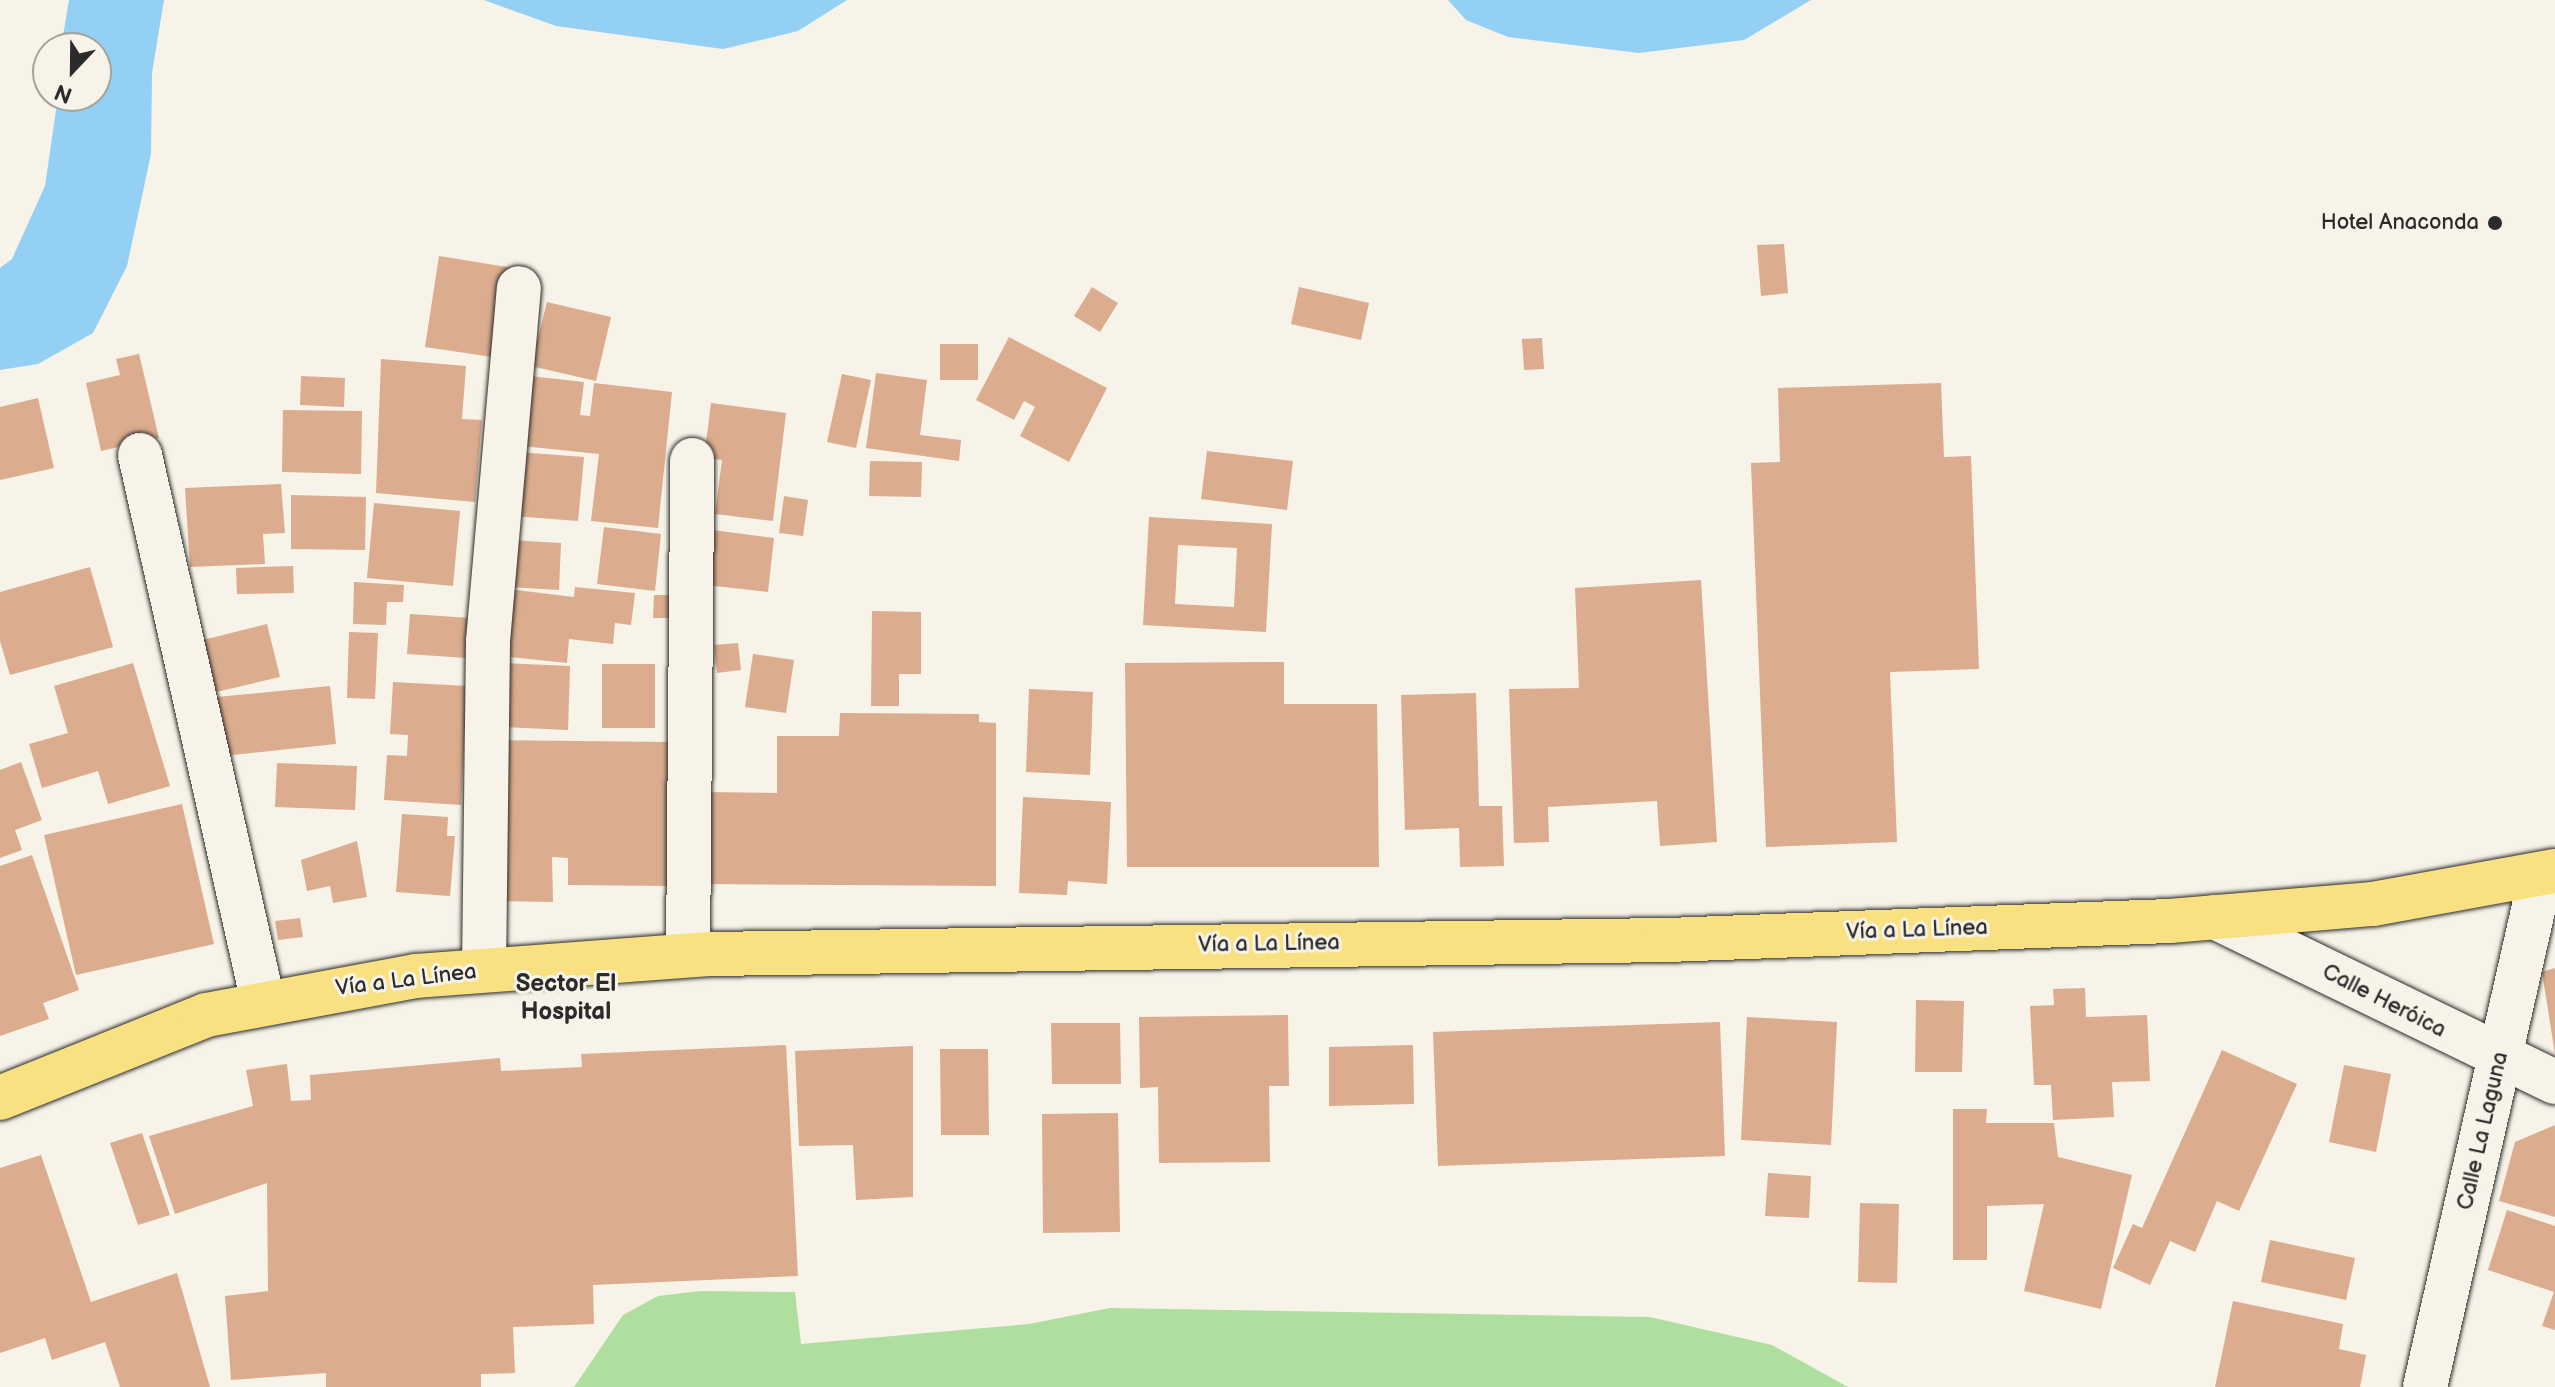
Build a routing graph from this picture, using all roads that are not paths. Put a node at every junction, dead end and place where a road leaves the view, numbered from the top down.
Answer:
1 (519, 288) dead end
2 (140, 455) dead end
3 (692, 460) dead end
4 (2548, 873) edge
5 (2215, 917) junction
6 (688, 955) junction
7 (484, 970) junction
8 (263, 1002) junction
9 (2500, 1059) junction
10 (2555, 1082) edge
11 (0, 1098) edge
12 (2425, 1387) edge

1 - 7 street
2 - 8 street
3 - 6 street
4 - 5 highway, Vía a La Línea
4 - 9 street, Calle La Laguna
5 - 6 highway, Vía a La Línea
5 - 9 street, Calle Heróica
6 - 7 highway, Vía a La Línea
7 - 8 highway, Vía a La Línea
8 - 11 highway, Vía a La Línea
9 - 10 street, Calle Heróica
9 - 12 street, Calle La Laguna

